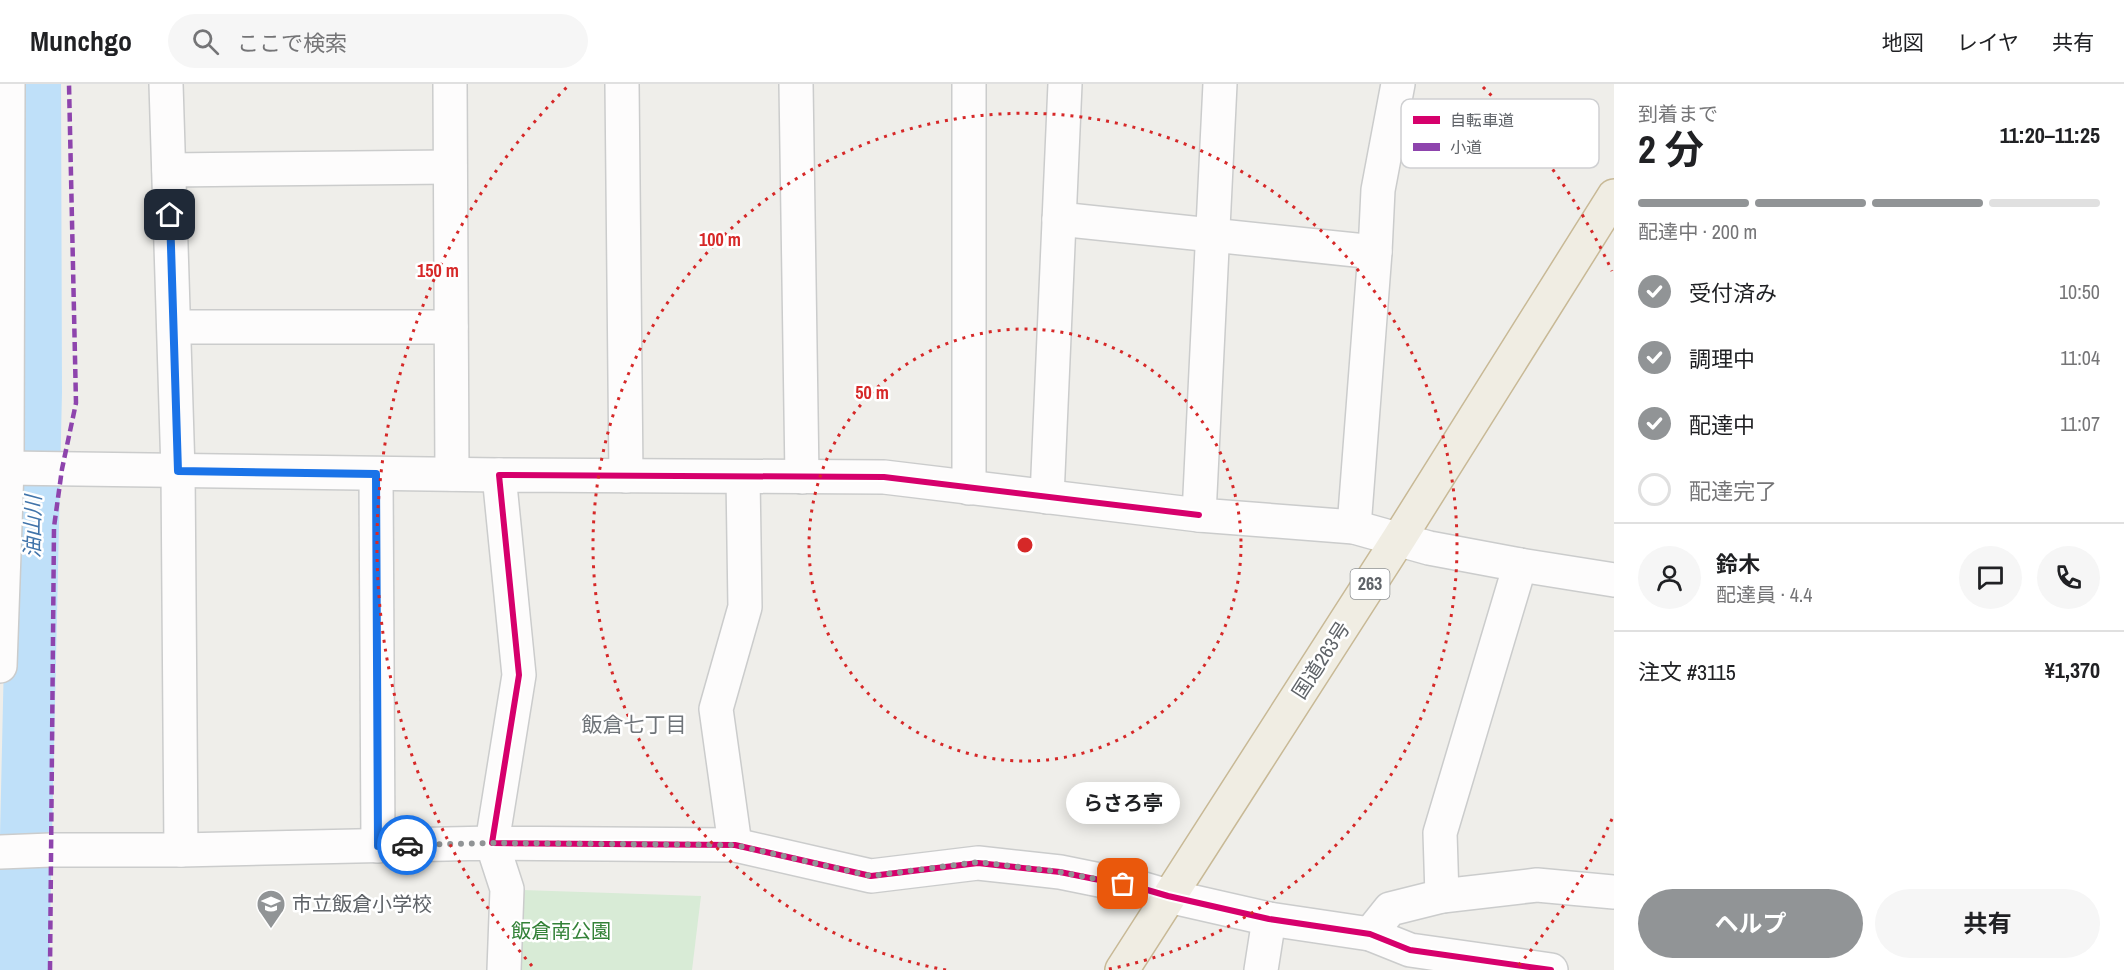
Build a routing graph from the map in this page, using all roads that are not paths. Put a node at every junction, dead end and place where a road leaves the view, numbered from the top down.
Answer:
1 (8, 84) edge
2 (166, 84) edge
3 (450, 84) edge
4 (622, 84) edge
5 (796, 84) edge
6 (969, 84) edge
7 (1065, 84) edge
8 (1220, 84) edge
9 (1398, 84) edge
10 (450, 167) junction
11 (169, 170) junction
12 (1614, 196) edge
13 (1059, 219) junction
14 (1212, 236) junction
15 (1376, 252) junction
16 (4, 256) edge
17 (174, 327) junction
18 (451, 327) junction
19 (4, 411) edge
20 (7, 468) junction
21 (178, 471) junction
22 (376, 474) junction
23 (452, 474) junction
24 (499, 475) junction
25 (626, 476) junction
26 (743, 477) junction
27 (802, 477) junction
28 (969, 488) junction
29 (1047, 497) junction
30 (1199, 515) junction
31 (1354, 527) junction
32 (1398, 540) junction
33 (1520, 566) junction
34 (1614, 580) edge
35 (1, 610) edge
36 (0, 666) edge
37 (492, 843) junction
38 (735, 845) junction
39 (378, 846) junction
40 (182, 850) junction
41 (0, 852) edge
42 (1614, 892) edge
43 (1168, 896) junction
44 (1442, 896) junction
45 (1269, 919) junction
46 (1370, 934) junction
47 (1409, 960) edge
48 (504, 970) edge
49 (1122, 970) edge
50 (1261, 970) edge
51 (1550, 970) edge

1 - 16 street
2 - 11 street
3 - 10 street
4 - 25 street
5 - 27 street
6 - 28 street
7 - 13 street
8 - 14 street
9 - 15 street
10 - 11 street
10 - 18 street
11 - 17 street
12 - 32 highway, 国道263号 / 263
13 - 14 street
13 - 29 street
14 - 15 street
14 - 30 street
15 - 31 street
16 - 19 street
17 - 18 street
17 - 21 street
18 - 23 street
19 - 20 street
20 - 21 street
20 - 35 street
21 - 22 street
21 - 40 street
22 - 23 street
22 - 39 street
23 - 24 street
24 - 25 street
24 - 37 street
25 - 26 street
26 - 27 street
26 - 38 street
27 - 28 street
28 - 29 street
29 - 30 street
30 - 31 street
31 - 32 street
32 - 33 street
32 - 43 highway, 国道263号 / 263
33 - 34 street
33 - 44 street
35 - 36 street
37 - 38 street
37 - 39 street
37 - 48 street
38 - 43 street
39 - 40 street
40 - 41 street
42 - 44 street
43 - 45 street
43 - 49 highway, 国道263号 / 263
44 - 46 street
45 - 46 street
45 - 50 street
46 - 47 street
47 - 51 street

